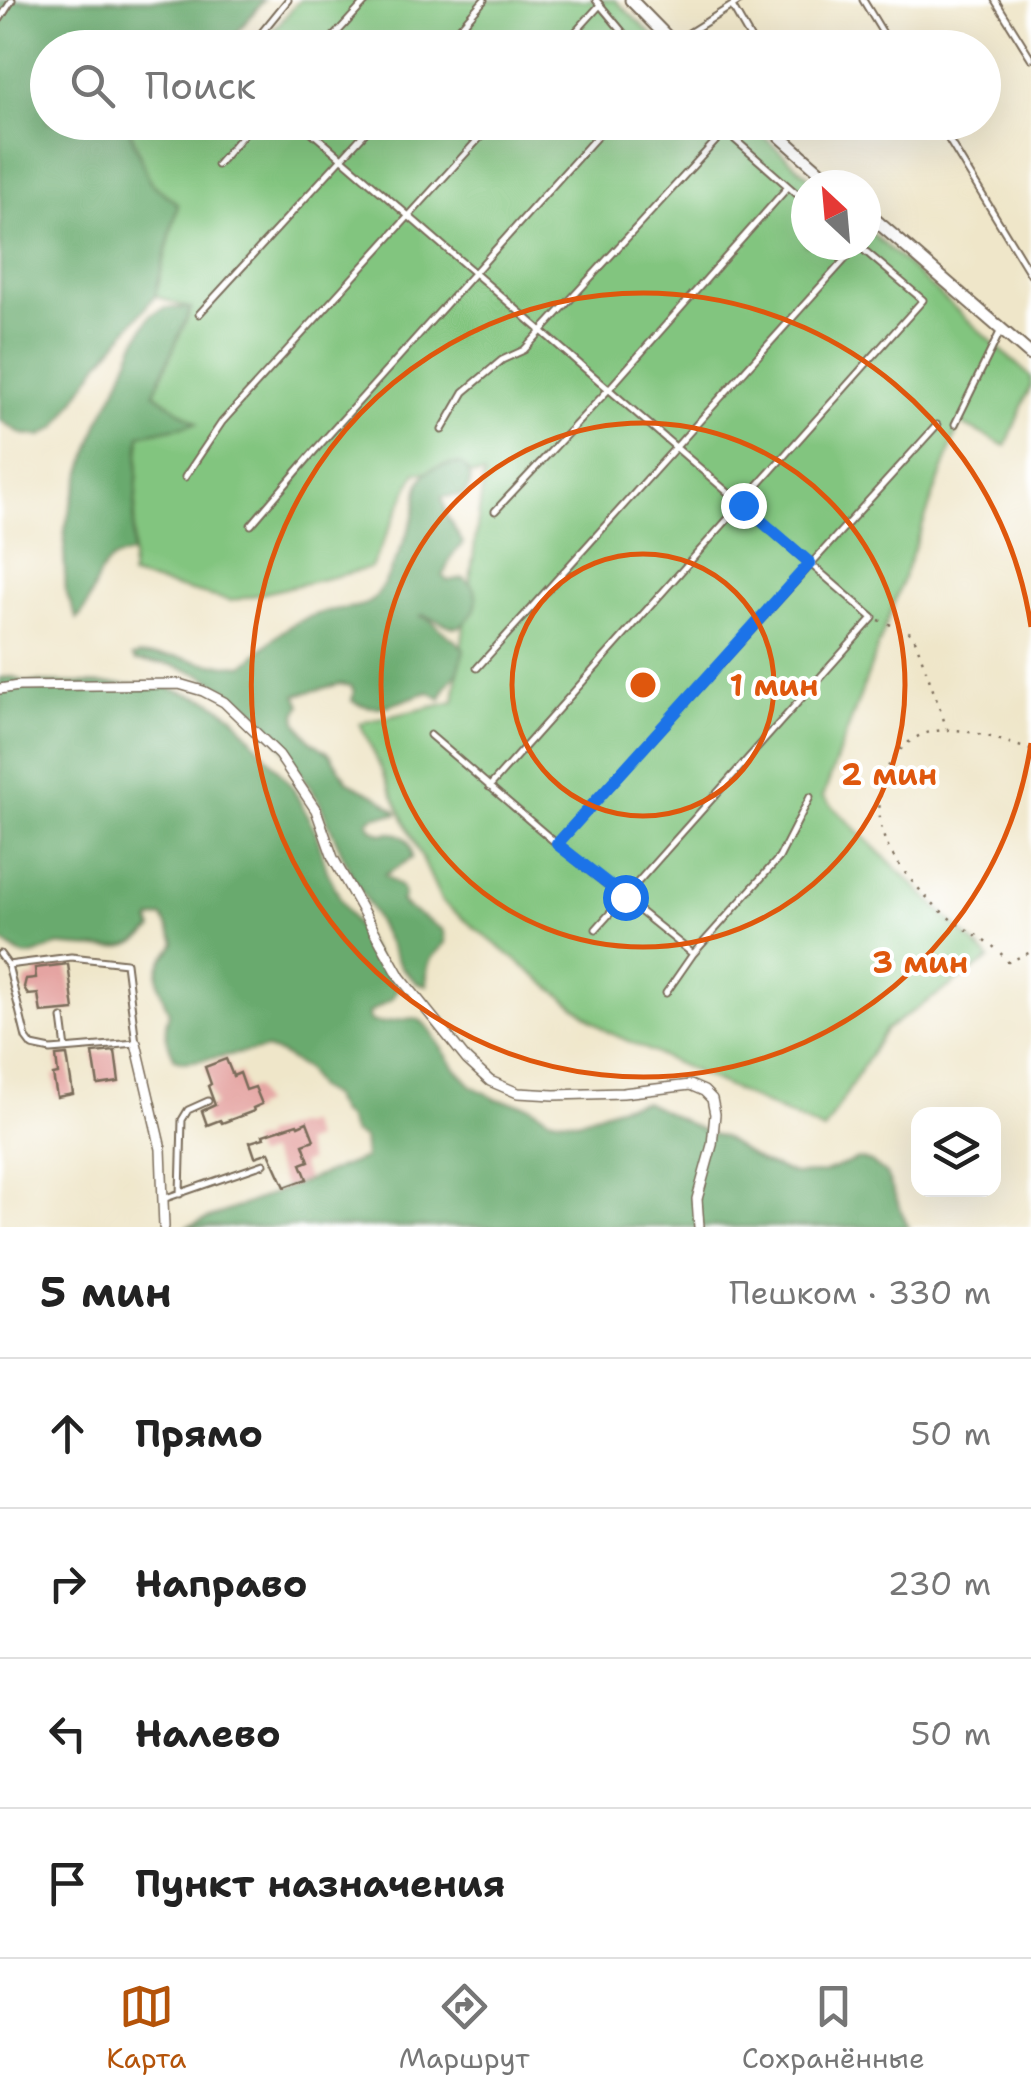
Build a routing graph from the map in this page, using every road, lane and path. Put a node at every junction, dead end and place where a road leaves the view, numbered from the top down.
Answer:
1 (12, 0) edge
2 (288, 0) edge
3 (367, 0) edge
4 (484, 0) edge
5 (630, 0) edge
6 (863, 0) edge
7 (995, 0) edge
8 (598, 2) edge
9 (737, 2) edge
10 (0, 20) edge
11 (264, 30) edge
12 (340, 30) edge
13 (458, 30) edge
14 (576, 30) edge
15 (621, 30) edge
16 (661, 30) edge
17 (697, 30) edge
18 (749, 30) edge
19 (881, 30) edge
20 (1031, 58) edge
21 (238, 140) edge
22 (320, 140) edge
23 (359, 140) edge
24 (478, 140) edge
25 (594, 140) edge
26 (717, 140) edge
27 (735, 140) edge
28 (785, 140) edge
29 (949, 140) edge
30 (342, 159) junction
31 (217, 164) dead end
32 (819, 170) edge
33 (788, 187) junction
34 (791, 190) edge
35 (409, 216) junction
36 (881, 225) edge
37 (475, 273) junction
38 (1031, 275) edge
39 (199, 314) dead end
40 (1001, 329) junction
41 (540, 330) junction
42 (1031, 355) edge
43 (609, 389) junction
44 (955, 424) dead end
45 (937, 425) dead end
46 (442, 430) dead end
47 (674, 446) junction
48 (185, 477) dead end
49 (743, 505) junction
50 (495, 511) dead end
51 (251, 525) dead end
52 (810, 563) junction
53 (873, 618) junction
54 (478, 668) dead end
55 (0, 689) edge
56 (947, 728) junction
57 (430, 734) dead end
58 (1031, 750) edge
59 (490, 787) junction
60 (810, 798) dead end
61 (557, 844) junction
62 (625, 897) junction
63 (596, 929) dead end
64 (1031, 952) edge
65 (0, 954) edge
66 (693, 954) junction
67 (8, 965) junction
68 (666, 993) dead end
69 (62, 1018) dead end
70 (136, 1043) junction
71 (66, 1049) junction
72 (208, 1100) dead end
73 (264, 1164) dead end
74 (180, 1194) junction
75 (163, 1200) junction
76 (164, 1227) edge
77 (699, 1227) edge

1 - 10 lane
2 - 11 lane
3 - 12 lane
4 - 13 lane
5 - 16 street
6 - 19 lane
7 - 20 lane
8 - 14 lane
8 - 15 lane
9 - 17 lane
9 - 18 lane
21 - 31 lane
22 - 30 lane
23 - 30 lane
24 - 35 lane
25 - 37 lane
26 - 41 lane
27 - 33 lane
28 - 32 street
29 - 38 lane
30 - 35 lane
30 - 39 lane
33 - 34 lane
33 - 43 lane
35 - 37 lane
35 - 48 lane
36 - 40 street
37 - 41 lane
37 - 51 lane
40 - 42 street
40 - 44 lane
41 - 43 lane
41 - 46 lane
43 - 47 lane
43 - 50 lane
45 - 52 lane
47 - 49 lane
47 - 49 lane
47 - 54 lane
49 - 52 lane
49 - 59 lane
52 - 53 lane
52 - 61 lane
53 - 56 path
53 - 62 lane
55 - 77 street
56 - 58 path
56 - 64 path
57 - 59 lane
59 - 61 lane
60 - 66 lane
61 - 62 lane
62 - 63 lane
62 - 66 lane
65 - 67 lane
66 - 68 lane
67 - 70 lane
67 - 71 lane
69 - 71 lane
70 - 71 lane
70 - 75 street
72 - 74 lane
73 - 74 lane
74 - 75 lane
75 - 76 street

